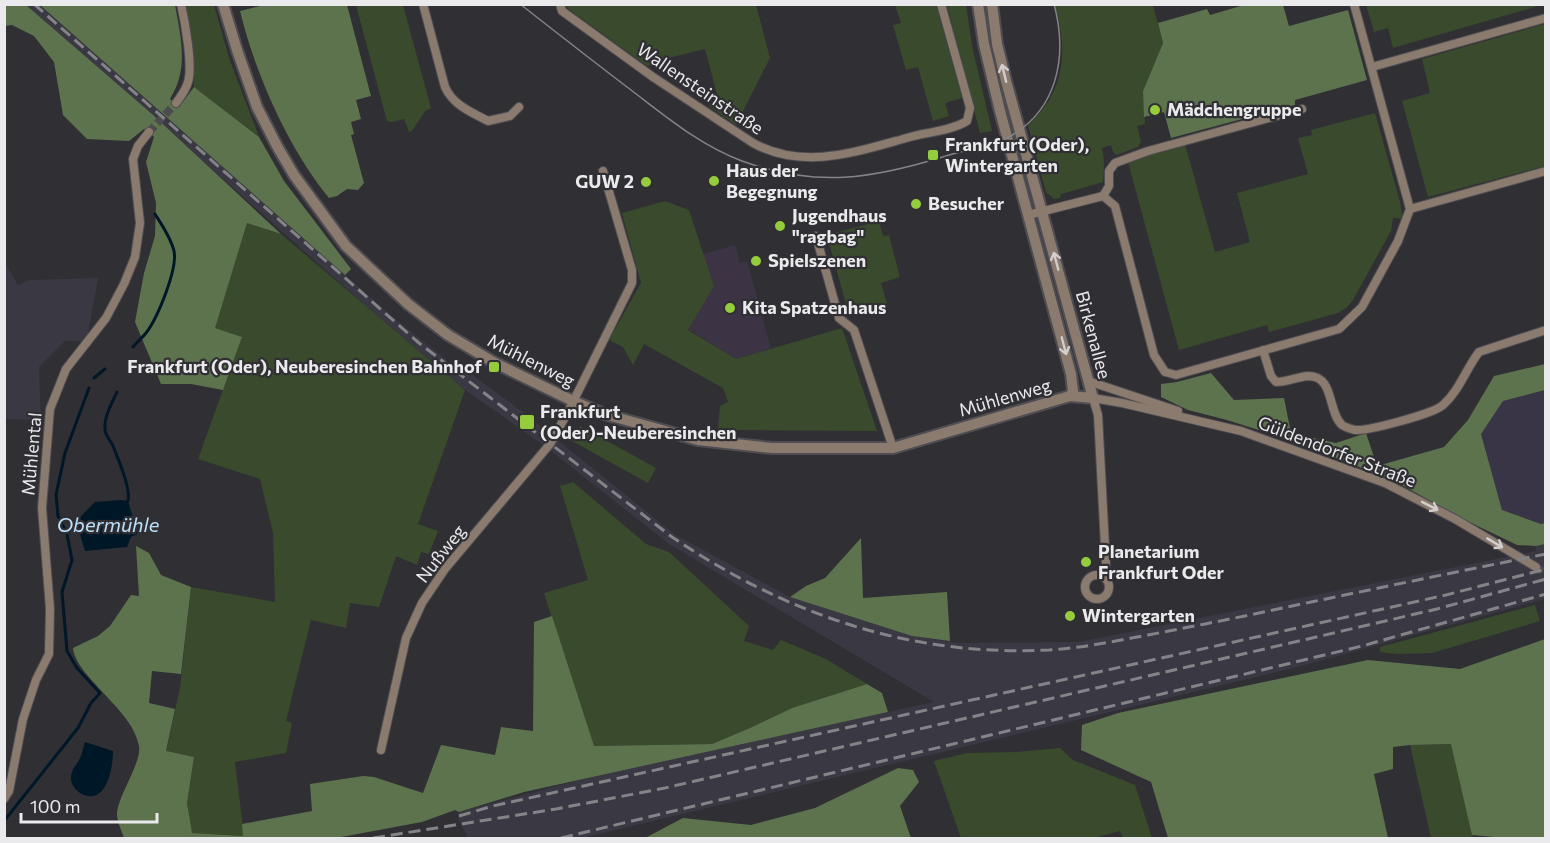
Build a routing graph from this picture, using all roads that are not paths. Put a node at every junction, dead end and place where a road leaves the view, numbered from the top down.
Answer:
1 (182, 4) edge
2 (224, 4) edge
3 (423, 4) edge
4 (560, 4) edge
5 (941, 4) edge
6 (978, 4) edge
7 (992, 4) edge
8 (1354, 4) edge
9 (1545, 18) edge
10 (1372, 67) junction
11 (176, 103) tunnel mouth
12 (519, 107) dead end
13 (1302, 109) dead end
14 (149, 132) tunnel mouth
15 (603, 171) dead end
16 (1545, 171) edge
17 (1103, 196) junction
18 (1410, 208) junction
19 (1042, 210) junction
20 (1028, 215) junction
21 (816, 236) dead end
22 (1545, 330) edge
23 (1263, 350) junction
24 (1088, 381) junction
25 (1070, 396) junction
26 (1093, 398) junction
27 (573, 401) junction
28 (1219, 425) junction
29 (893, 448) junction
30 (1536, 567) tunnel mouth
31 (1102, 576) dead end
32 (381, 750) dead end
33 (4, 800) edge

1 - 11 street
2 - 27 street, Mühlenweg
3 - 12 street
4 - 5 street, Wallensteinstraße
6 - 20 street, Birkenallee
19 -> 7 street, Birkenallee
8 - 10 street
9 - 10 street
10 - 18 street
13 - 17 street
14 - 33 street, Mühlental
15 - 27 street, Nußweg
16 - 18 street
17 - 19 street
17 - 23 street
18 - 23 street
19 - 20 street
24 -> 19 street, Birkenallee
20 -> 25 street, Birkenallee
21 - 29 street
22 - 23 street
24 - 26 street, Birkenallee
24 - 28 street, Güldendorfer Straße
25 - 26 street, Birkenallee
25 - 29 street, Mühlenweg
26 - 28 street, Güldendorfer Straße
26 - 31 street
27 - 29 street, Mühlenweg
27 - 32 street, Nußweg
28 -> 30 street, Güldendorfer Straße

